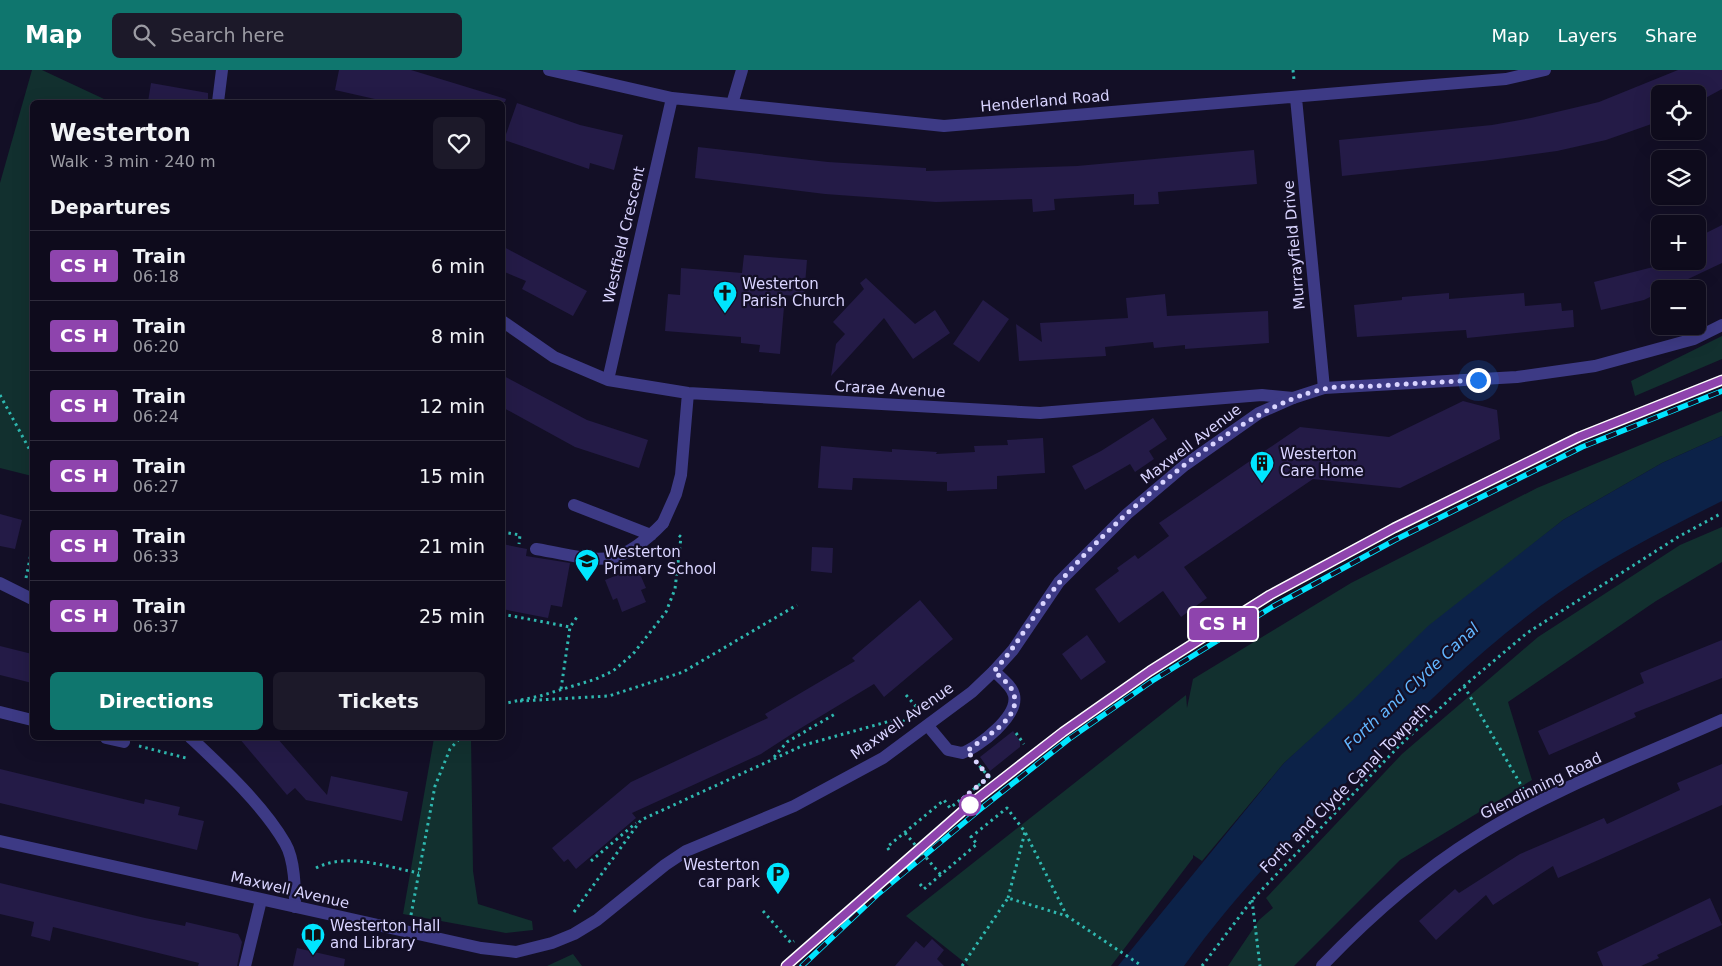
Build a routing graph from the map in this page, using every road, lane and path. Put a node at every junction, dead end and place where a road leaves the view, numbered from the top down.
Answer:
1 (222, 70) edge
2 (549, 70) edge
3 (742, 70) edge
4 (1545, 70) edge
5 (672, 98) junction
6 (1296, 98) junction
7 (218, 100) edge
8 (732, 104) junction
9 (505, 323) edge
10 (1722, 325) edge
11 (608, 380) junction
12 (1324, 388) junction
13 (688, 393) junction
14 (0, 395) edge
15 (1293, 398) junction
16 (30, 450) edge
17 (574, 505) dead end
18 (1722, 513) edge
19 (651, 535) junction
20 (681, 537) dead end
21 (536, 549) dead end
22 (0, 583) edge
23 (30, 598) edge
24 (798, 605) dead end
25 (505, 615) edge
26 (577, 617) dead end
27 (570, 627) junction
28 (994, 671) junction
29 (1464, 686) junction
30 (561, 688) junction
31 (906, 695) dead end
32 (520, 701) junction
33 (505, 704) edge
34 (914, 704) dead end
35 (0, 712) edge
36 (835, 714) dead end
37 (30, 720) edge
38 (1722, 720) edge
39 (928, 726) junction
40 (917, 734) junction
41 (115, 740) edge
42 (193, 740) edge
43 (458, 740) edge
44 (124, 742) joint
45 (967, 751) junction
46 (187, 758) dead end
47 (772, 760) junction
48 (1532, 805) junction
49 (641, 820) junction
50 (1024, 832) junction
51 (905, 833) junction
52 (0, 840) edge
53 (889, 850) dead end
54 (591, 861) dead end
55 (316, 868) dead end
56 (419, 873) junction
57 (941, 875) junction
58 (920, 884) dead end
59 (1008, 898) junction
60 (261, 900) junction
61 (1252, 900) junction
62 (295, 907) junction
63 (763, 911) dead end
64 (1069, 917) junction
65 (408, 933) junction
66 (794, 941) dead end
67 (552, 943) junction
68 (245, 966) edge
69 (962, 966) edge
70 (1142, 966) edge
71 (1202, 966) edge
72 (1260, 966) edge
73 (1322, 966) edge

1 - 7 street
2 - 5 street, Henderland Road
3 - 8 street
4 - 6 street, Henderland Road
5 - 8 street, Henderland Road
5 - 11 street, Westfield Crescent
6 - 8 street, Henderland Road
6 - 12 street, Murrayfield Drive
9 - 11 street, Crarae Avenue
10 - 12 street, Maxwell Avenue
11 - 13 street, Crarae Avenue
12 - 15 street, Maxwell Avenue
13 - 15 street, Crarae Avenue
13 - 19 street
14 - 16 path
15 - 28 street, Maxwell Avenue
17 - 19 street
18 - 29 path, Forth and Clyde Canal Towpath
19 - 21 street
20 - 30 path
22 - 23 street
24 - 32 path
25 - 27 path
26 - 27 path
27 - 30 path
28 - 39 street, Maxwell Avenue
28 - 45 street
29 - 48 path
29 - 61 path, Forth and Clyde Canal Towpath
30 - 32 path
31 - 34 path
32 - 33 path
35 - 37 street
36 - 47 path
38 - 48 street, Glendinning Road
39 - 40 street, Maxwell Avenue
39 - 45 street
40 - 47 path
40 - 67 street, Maxwell Avenue
41 - 44 street
42 - 62 street
43 - 56 path
44 - 46 path
45 - 51 path
47 - 49 path
48 - 73 street, Glendinning Road
49 - 54 path
49 - 67 path
50 - 57 path
50 - 59 path
50 - 64 path
51 - 53 path
51 - 57 path, bridge
52 - 60 street, Maxwell Avenue
55 - 56 path
56 - 65 path
57 - 58 path
59 - 64 path
59 - 69 path
60 - 62 street, Maxwell Avenue
60 - 68 street
61 - 71 path, Forth and Clyde Canal Towpath
61 - 72 path
62 - 65 street, Maxwell Avenue
63 - 66 path
64 - 70 path
65 - 67 street, Maxwell Avenue

